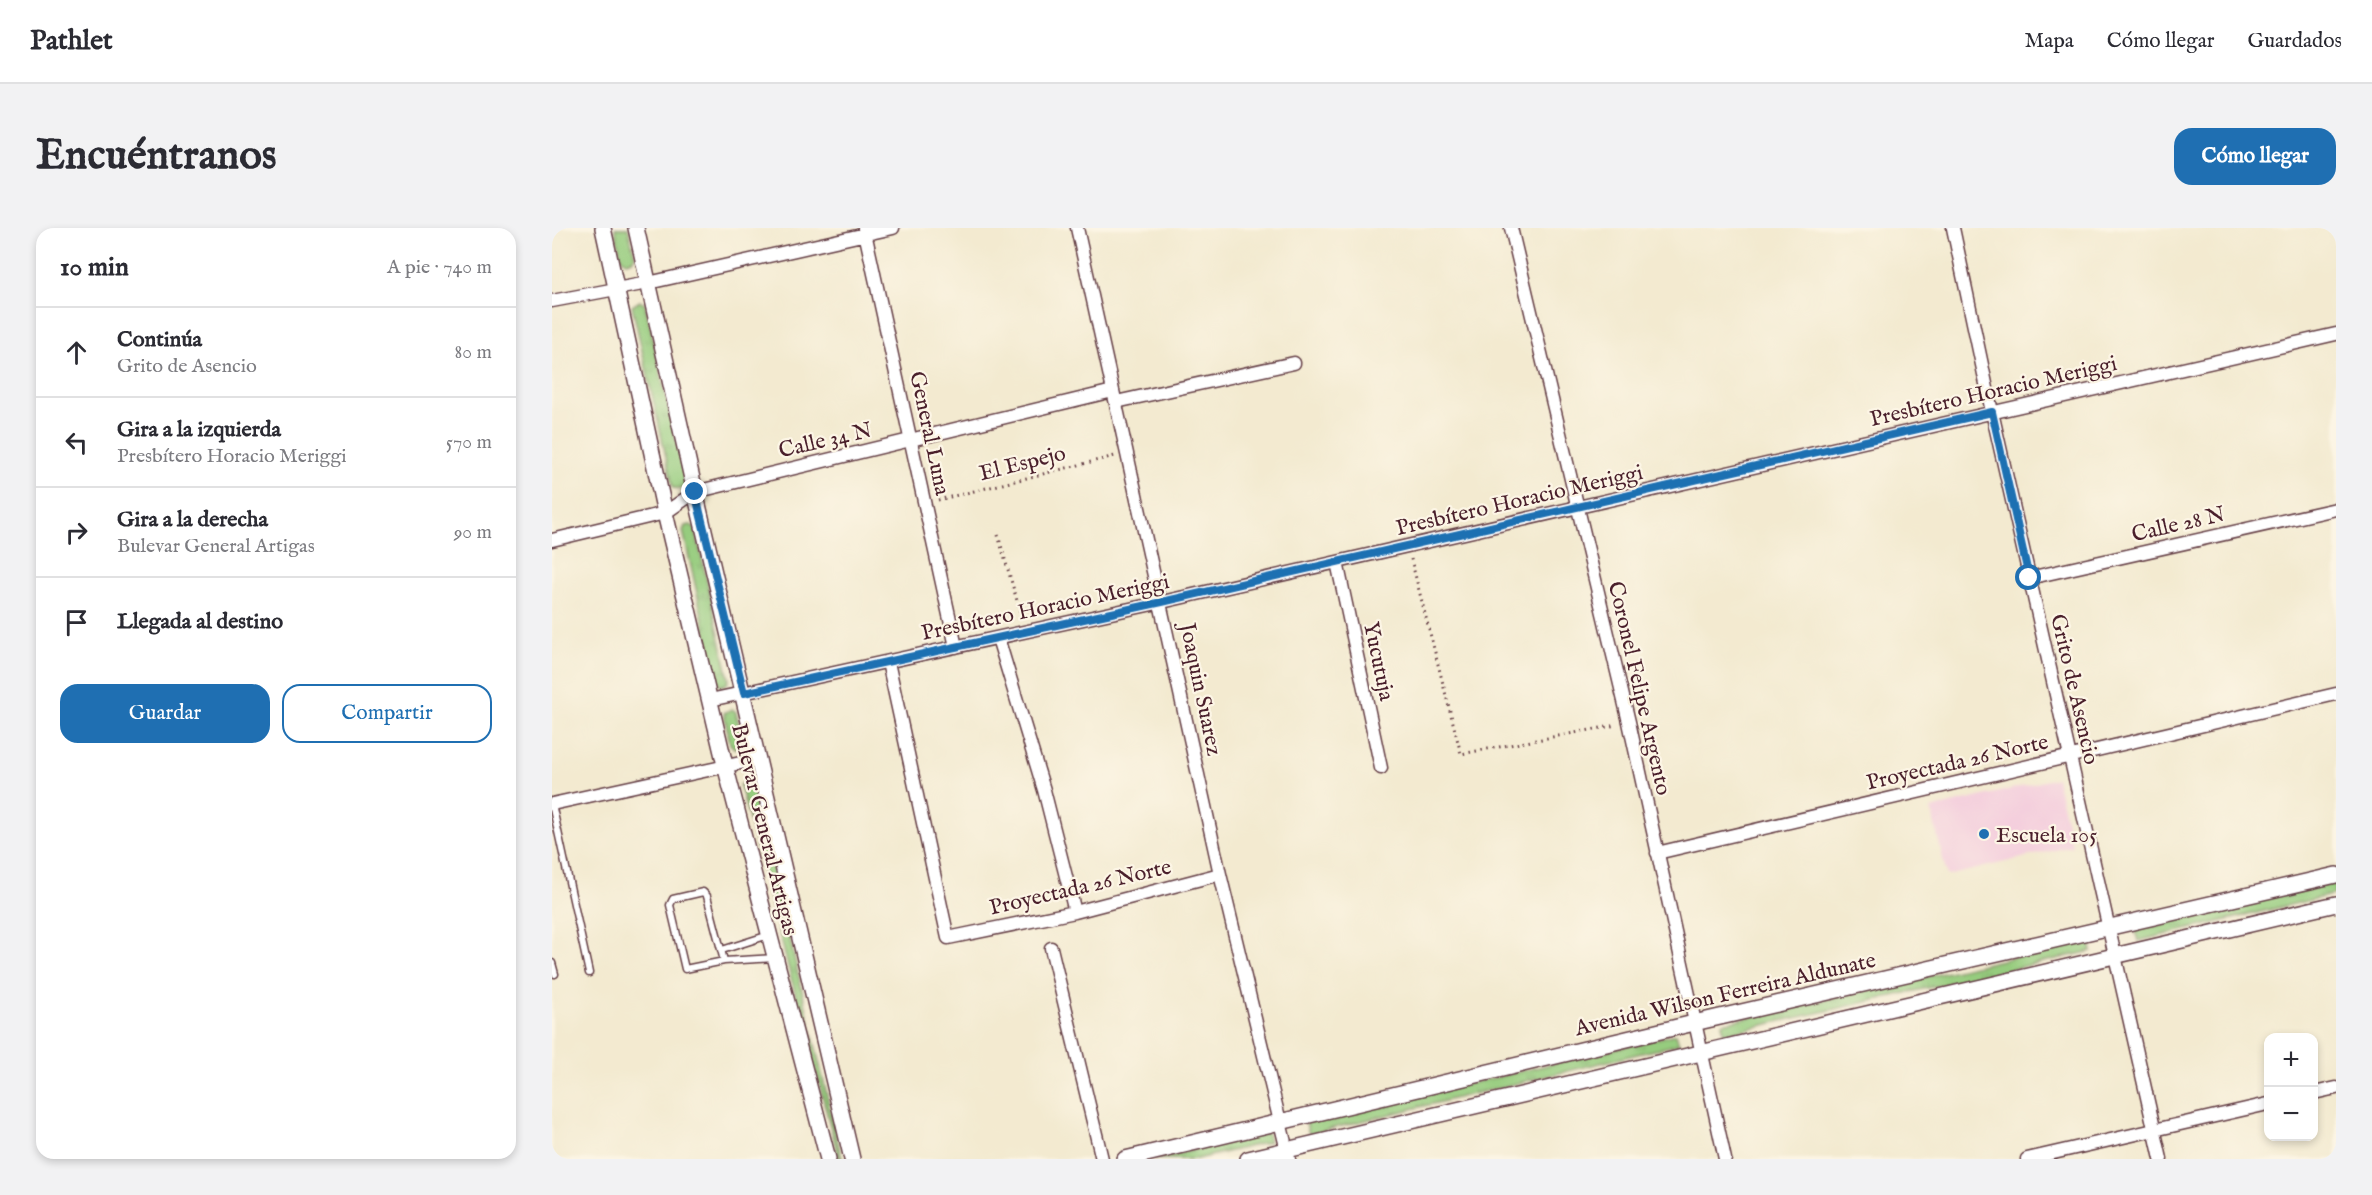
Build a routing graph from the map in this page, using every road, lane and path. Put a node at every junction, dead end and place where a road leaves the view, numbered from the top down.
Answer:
1 (603, 228) edge
2 (636, 228) edge
3 (893, 228) edge
4 (1077, 228) edge
5 (1511, 228) edge
6 (1953, 228) edge
7 (864, 231) edge
8 (648, 283) junction
9 (616, 288) junction
10 (552, 301) edge
11 (2336, 334) edge
12 (1294, 363) dead end
13 (1115, 397) junction
14 (1992, 412) junction
15 (911, 440) junction
16 (1128, 452) junction
17 (695, 492) junction
18 (924, 503) junction
19 (1578, 508) junction
20 (2336, 509) edge
21 (665, 513) junction
22 (998, 535) dead end
23 (552, 540) edge
24 (1407, 546) junction
25 (1337, 562) junction
26 (2029, 578) junction
27 (1162, 602) junction
28 (1026, 632) junction
29 (998, 638) junction
30 (956, 647) junction
31 (888, 662) junction
32 (744, 693) junction
33 (2336, 694) edge
34 (710, 700) junction
35 (1629, 722) junction
36 (2069, 756) junction
37 (759, 759) junction
38 (725, 765) junction
39 (1382, 768) dead end
40 (552, 804) edge
41 (1657, 853) junction
42 (1220, 874) junction
43 (2336, 875) edge
44 (2336, 904) edge
45 (1075, 912) junction
46 (2107, 929) junction
47 (769, 935) junction
48 (1051, 948) dead end
49 (722, 950) junction
50 (2113, 957) junction
51 (776, 958) junction
52 (724, 961) junction
53 (552, 963) edge
54 (589, 973) dead end
55 (555, 974) dead end
56 (1694, 1023) junction
57 (1700, 1051) junction
58 (2336, 1088) edge
59 (2318, 1093) edge
60 (2264, 1105) edge
61 (1280, 1122) junction
62 (2154, 1130) junction
63 (1288, 1155) edge
64 (828, 1159) edge
65 (852, 1159) edge
66 (1102, 1159) edge
67 (1125, 1159) edge
68 (1248, 1159) edge
69 (1725, 1159) edge
70 (2027, 1159) edge
71 (2160, 1159) edge

1 - 9 street, Bulevar General Artigas
2 - 8 street, Bulevar General Artigas
3 - 7 street
4 - 13 street, Joaquin Suarez
5 - 19 street, Coronel Felipe Argento
6 - 14 street, Grito de Asencio
7 - 8 street
7 - 15 street, General Luna
8 - 9 street
8 - 17 street, Bulevar General Artigas
9 - 10 street
9 - 21 street, Bulevar General Artigas
11 - 14 street, Presbítero Horacio Meriggi
12 - 13 street, Calle 34 N
13 - 15 street, Calle 34 N
13 - 16 street, Joaquin Suarez
14 - 19 street, Presbítero Horacio Meriggi
14 - 26 street, Grito de Asencio
15 - 17 street, Calle 34 N
15 - 18 street, General Luna
16 - 18 path, El Espejo
16 - 27 street, Joaquin Suarez
17 - 21 street, Calle 34 N
17 - 32 street, Bulevar General Artigas
18 - 30 street, General Luna
19 - 24 street, Presbítero Horacio Meriggi
19 - 35 street, Coronel Felipe Argento
20 - 26 street, Calle 28 N
21 - 23 street, Calle 34 N
21 - 34 street, Bulevar General Artigas
22 - 28 path
24 - 25 street, Presbítero Horacio Meriggi
24 - 35 path
25 - 27 street, Presbítero Horacio Meriggi
25 - 39 street, Yucutuja
26 - 36 street, Grito de Asencio
27 - 28 street, Presbítero Horacio Meriggi
27 - 42 street, Joaquin Suarez
28 - 29 street, Presbítero Horacio Meriggi
29 - 30 street, Presbítero Horacio Meriggi
29 - 45 street
30 - 31 street, Presbítero Horacio Meriggi
31 - 32 street, Presbítero Horacio Meriggi
31 - 45 street, Proyectada 26 Norte
32 - 34 street, Presbítero Horacio Meriggi
32 - 37 street, Bulevar General Artigas
33 - 36 street, Proyectada 26 Norte
34 - 38 street, Bulevar General Artigas
35 - 41 street, Coronel Felipe Argento
36 - 41 street, Proyectada 26 Norte
36 - 46 street, Grito de Asencio
37 - 38 street
37 - 65 street, Bulevar General Artigas
38 - 40 street
38 - 47 street, Bulevar General Artigas
40 - 54 lane
41 - 56 street, Coronel Felipe Argento
42 - 45 street, Proyectada 26 Norte
42 - 61 street, Joaquin Suarez
43 - 46 street, Avenida Wilson Ferreira Aldunate
44 - 50 street
46 - 50 street, Grito de Asencio
46 - 56 street, Avenida Wilson Ferreira Aldunate
47 - 49 lane
47 - 51 street, Bulevar General Artigas
48 - 66 street
49 - 52 lane
49 - 52 lane
50 - 57 street
50 - 62 street, Grito de Asencio
51 - 52 lane
51 - 64 street, Bulevar General Artigas
53 - 55 lane
56 - 57 street, Coronel Felipe Argento
56 - 61 street, Avenida Wilson Ferreira Aldunate
57 - 63 street
57 - 69 street, Coronel Felipe Argento
58 - 59 street
60 - 62 street
61 - 63 street, Joaquin Suarez
61 - 67 street, Avenida Wilson Ferreira Aldunate
62 - 70 street
62 - 71 street, Grito de Asencio
63 - 68 street

